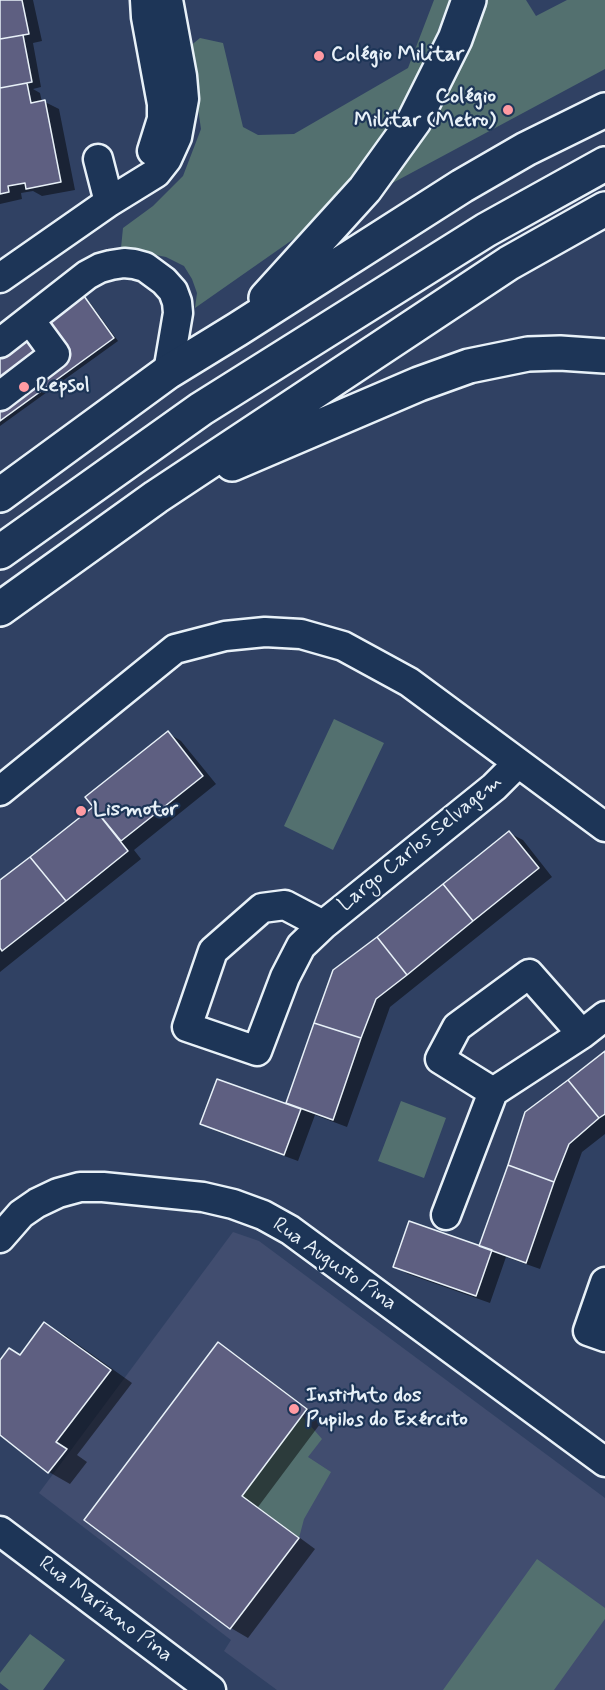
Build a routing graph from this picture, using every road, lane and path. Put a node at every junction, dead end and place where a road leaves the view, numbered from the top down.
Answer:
1 (144, 0) edge
2 (168, 0) edge
3 (469, 0) edge
4 (605, 110) edge
5 (98, 159) dead end
6 (605, 164) edge
7 (117, 198) junction
8 (605, 209) edge
9 (0, 278) edge
10 (30, 320) junction
11 (238, 329) junction
12 (0, 343) edge
13 (605, 356) edge
14 (168, 372) junction
15 (0, 396) edge
16 (0, 495) edge
17 (156, 497) junction
18 (0, 552) edge
19 (0, 609) edge
20 (518, 763) junction
21 (0, 790) edge
22 (605, 827) edge
23 (323, 925) junction
24 (605, 1016) edge
25 (582, 1034) junction
26 (493, 1092) junction
27 (446, 1215) dead end
28 (0, 1238) edge
29 (605, 1282) edge
30 (605, 1337) edge
31 (605, 1462) edge
32 (0, 1531) edge
33 (211, 1690) edge

1 - 7 street
2 - 7 street
3 - 11 highway
4 - 11 highway
5 - 7 street
6 - 18 highway
7 - 9 street
8 - 17 highway
10 - 12 street
10 - 14 street
10 - 15 street
11 - 14 highway
13 - 17 highway
14 - 16 highway
17 - 19 highway
20 - 21 street
20 - 22 street
20 - 23 street, Largo Carlos Selvagem
23 - 23 street, Largo Carlos Selvagem
24 - 25 street
25 - 26 street
25 - 26 street
26 - 27 street
28 - 31 street, Rua Augusto Pina
29 - 30 street
32 - 33 street, Rua Mariano Pina

